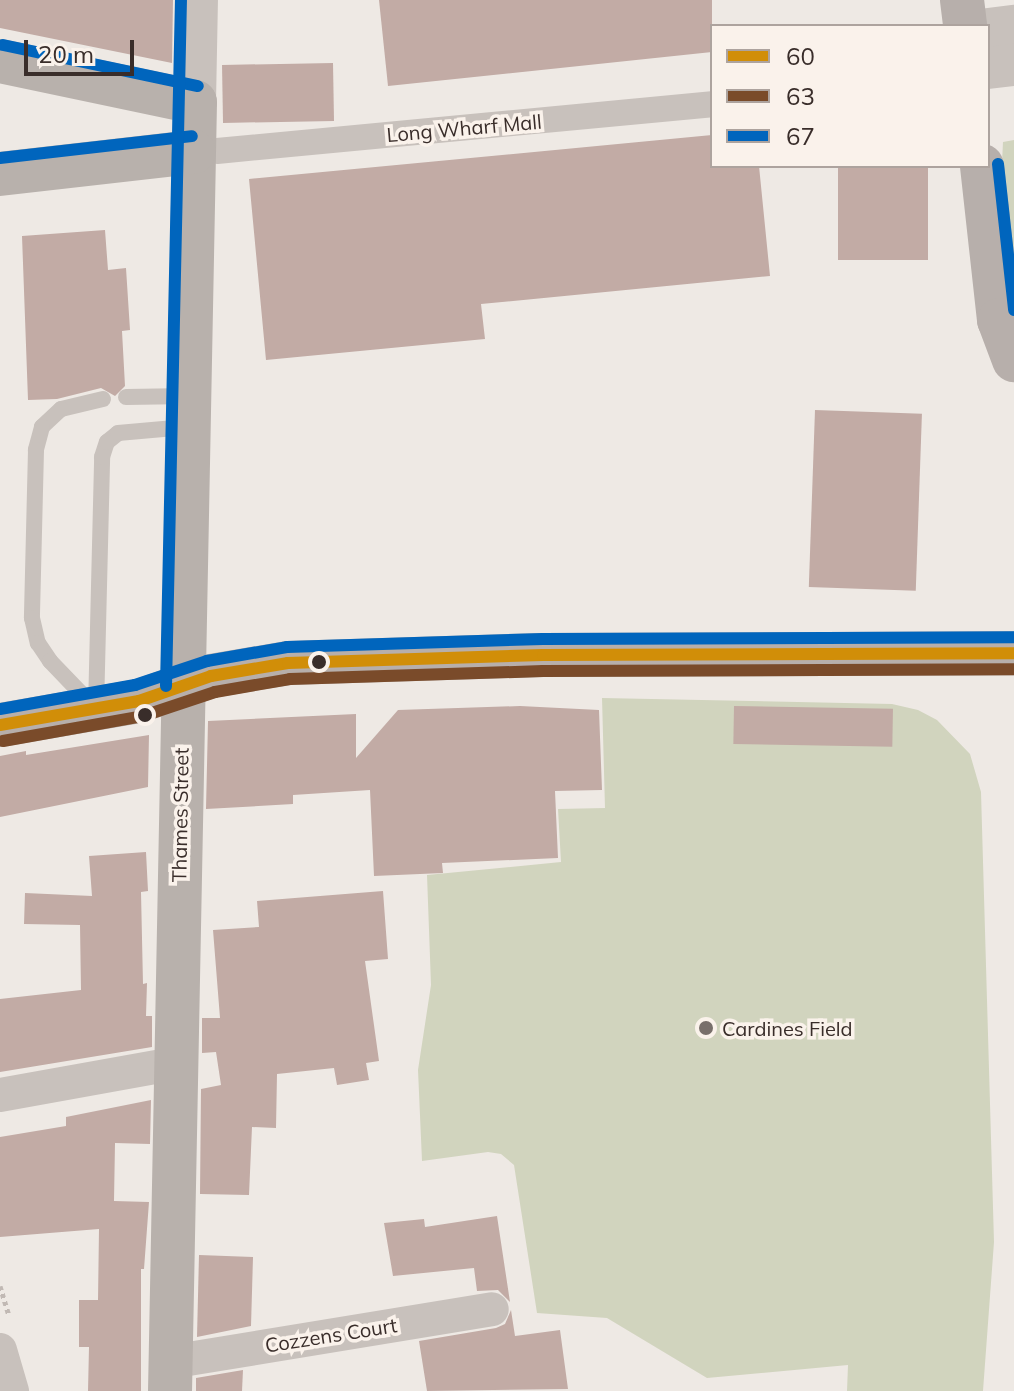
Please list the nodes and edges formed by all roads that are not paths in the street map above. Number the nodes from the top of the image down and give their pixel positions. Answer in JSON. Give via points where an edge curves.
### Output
{"nodes":[{"id":1,"x":197,"y":0,"type":"edge"},
{"id":2,"x":962,"y":0,"type":"edge"},
{"id":3,"x":965,"y":24,"type":"edge"},
{"id":4,"x":1014,"y":26,"type":"edge"},
{"id":5,"x":990,"y":29,"type":"edge"},
{"id":6,"x":0,"y":61,"type":"edge"},
{"id":7,"x":1014,"y":65,"type":"edge"},
{"id":8,"x":990,"y":68,"type":"edge"},
{"id":9,"x":195,"y":102,"type":"junction"},
{"id":10,"x":710,"y":104,"type":"edge"},
{"id":11,"x":206,"y":152,"type":"junction"},
{"id":12,"x":982,"y":168,"type":"edge"},
{"id":13,"x":0,"y":174,"type":"edge"},
{"id":14,"x":1014,"y":360,"type":"edge"},
{"id":15,"x":126,"y":397,"type":"dead end"},
{"id":16,"x":103,"y":399,"type":"dead end"},
{"id":17,"x":188,"y":411,"type":"junction"},
{"id":18,"x":1014,"y":653,"type":"edge"},
{"id":19,"x":182,"y":686,"type":"junction"},
{"id":20,"x":96,"y":709,"type":"junction"},
{"id":21,"x":0,"y":725,"type":"edge"},
{"id":22,"x":177,"y":1063,"type":"junction"},
{"id":23,"x":0,"y":1095,"type":"edge"},
{"id":24,"x":492,"y":1309,"type":"dead end"},
{"id":25,"x":0,"y":1350,"type":"edge"},
{"id":26,"x":170,"y":1376,"type":"edge"},
{"id":27,"x":12,"y":1391,"type":"edge"}],
"edges":[{"from":1,"to":9,"type":"street","name":"Thames Street"},
{"from":2,"to":3,"type":"main road"},
{"from":4,"to":5,"type":"street"},
{"from":6,"to":9,"type":"main road"},
{"from":7,"to":8,"type":"street"},
{"from":9,"to":11,"type":"main road","name":"Thames Street"},
{"from":10,"to":11,"type":"street","name":"Long Wharf Mall"},
{"from":11,"to":13,"type":"main road"},
{"from":11,"to":17,"type":"main road","name":"Thames Street"},
{"from":12,"to":14,"type":"main road","via":[[999,320]]},
{"from":15,"to":17,"type":"lane"},
{"from":16,"to":20,"type":"lane","via":[[61,409],[42,427],[36,450],[32,618],[38,643],[50,661]]},
{"from":17,"to":19,"type":"main road","name":"Thames Street"},
{"from":17,"to":20,"type":"lane","via":[[118,433],[107,442],[102,457]]},
{"from":18,"to":19,"type":"main road","via":[[303,662],[238,669]]},
{"from":19,"to":20,"type":"main road"},
{"from":19,"to":22,"type":"main road","name":"Thames Street"},
{"from":20,"to":21,"type":"main road"},
{"from":22,"to":23,"type":"street"},
{"from":22,"to":26,"type":"main road","name":"Thames Street"},
{"from":24,"to":26,"type":"street","name":"Cozzens Court"},
{"from":25,"to":27,"type":"street"}]}
